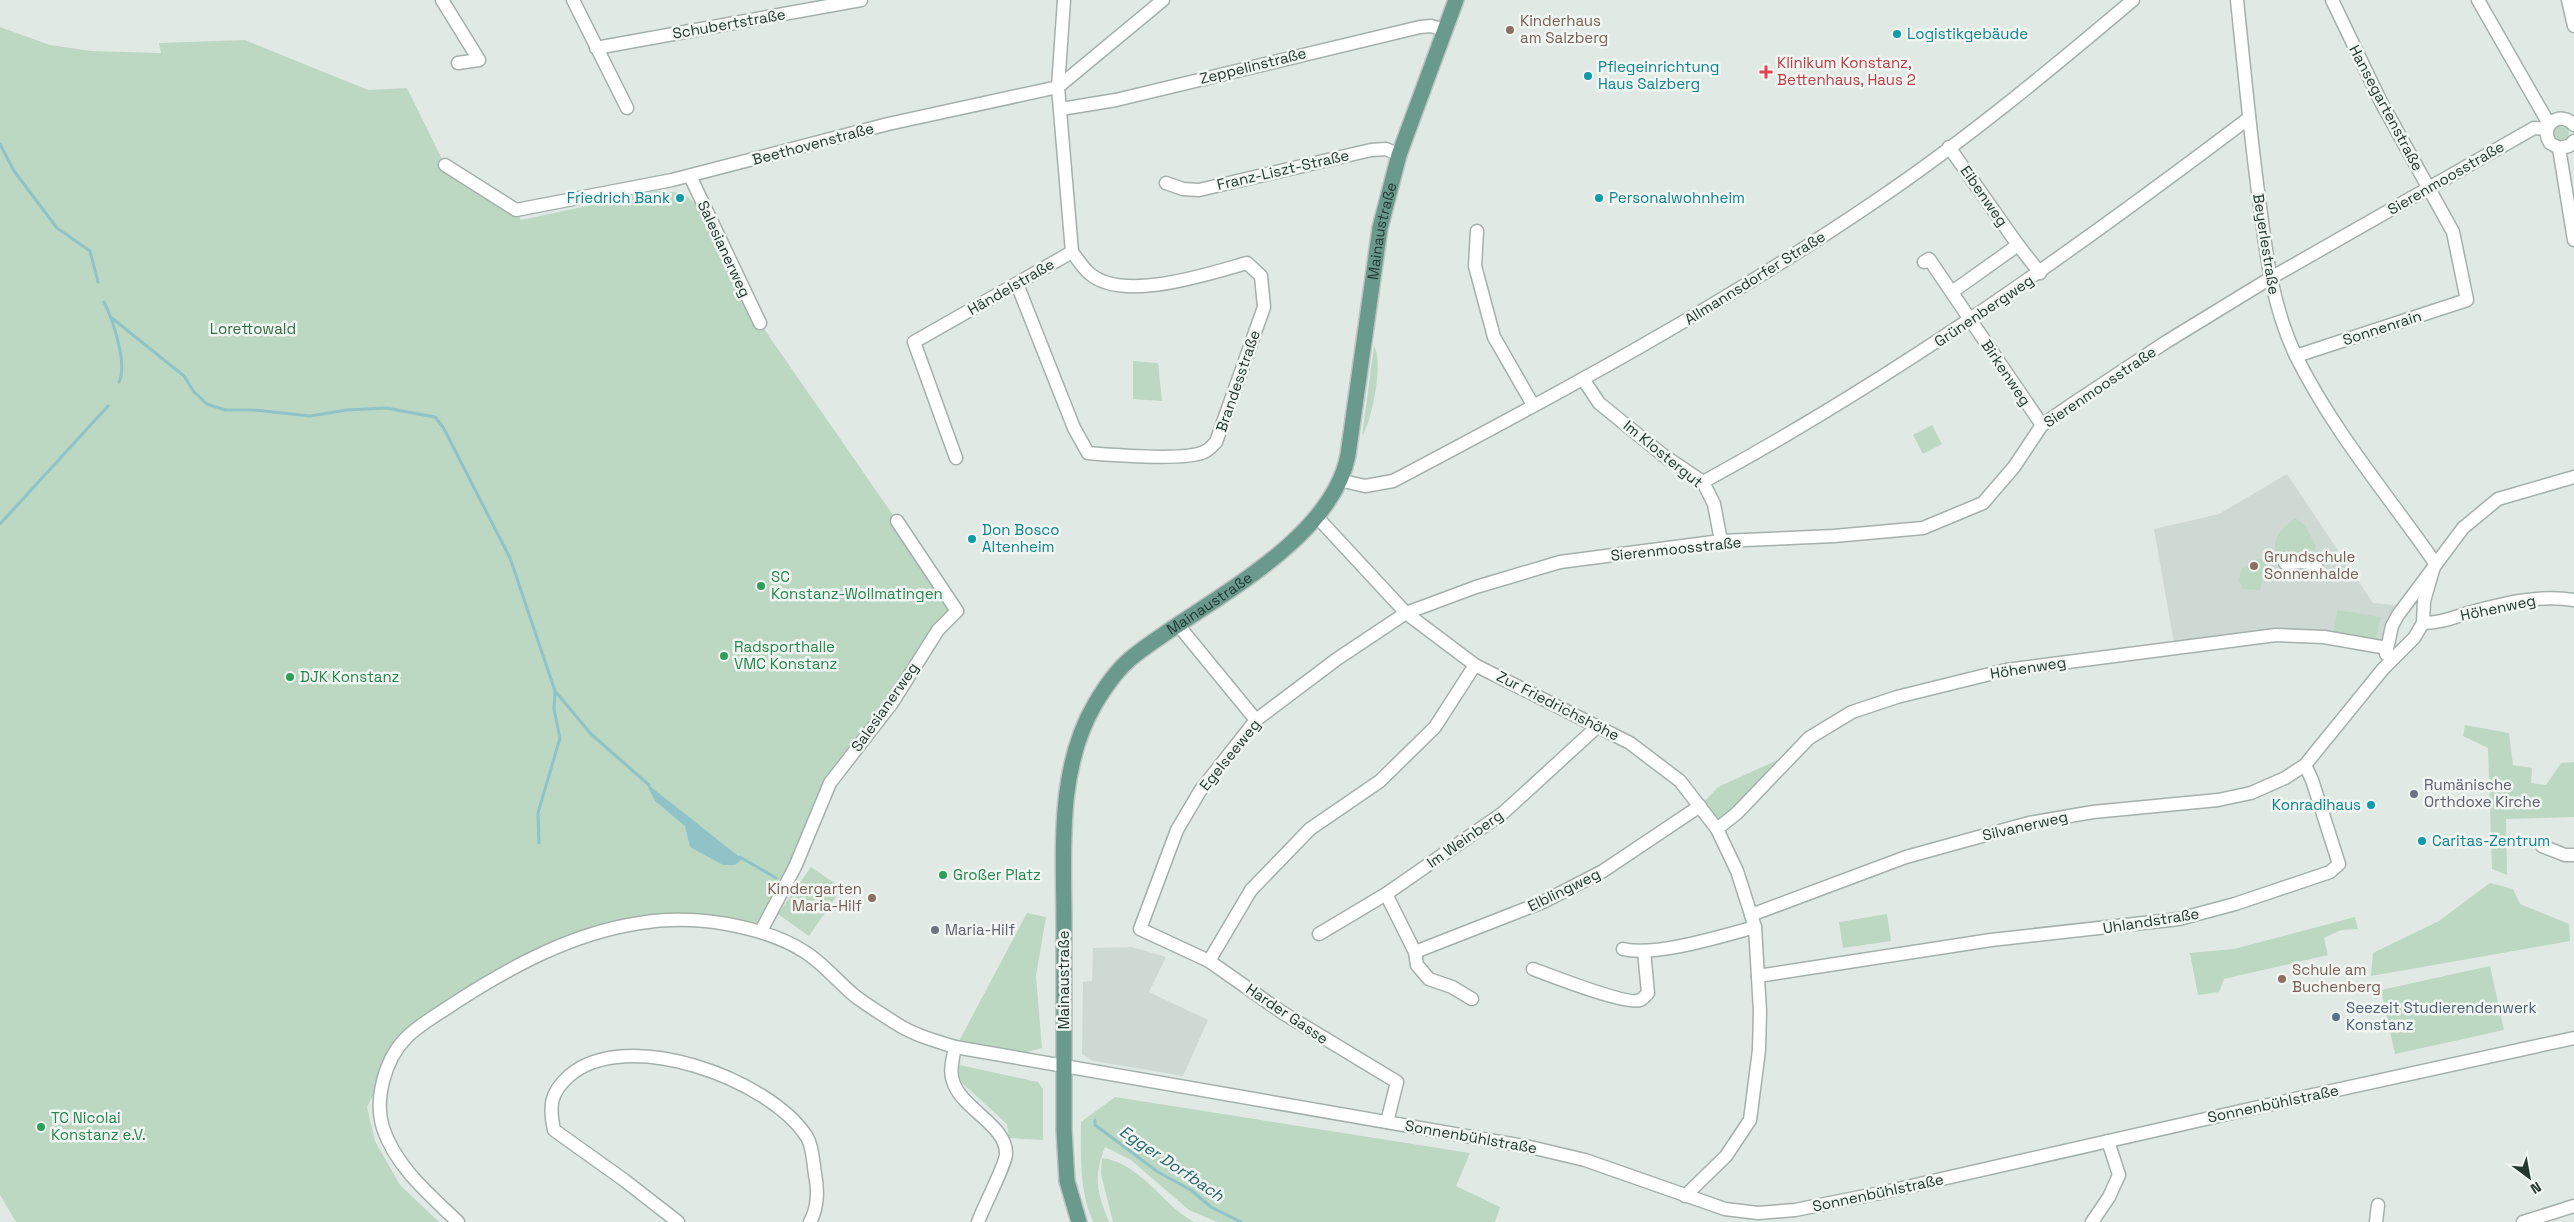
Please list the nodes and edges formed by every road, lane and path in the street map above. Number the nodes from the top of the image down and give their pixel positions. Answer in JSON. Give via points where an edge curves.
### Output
{"nodes":[{"id":1,"x":442,"y":0,"type":"edge"},
{"id":2,"x":573,"y":0,"type":"edge"},
{"id":3,"x":861,"y":0,"type":"edge"},
{"id":4,"x":1064,"y":0,"type":"edge"},
{"id":5,"x":1163,"y":0,"type":"edge"},
{"id":6,"x":1456,"y":0,"type":"edge"},
{"id":7,"x":2133,"y":0,"type":"edge"},
{"id":8,"x":2237,"y":0,"type":"edge"},
{"id":9,"x":2332,"y":0,"type":"edge"},
{"id":10,"x":2478,"y":0,"type":"edge"},
{"id":11,"x":2568,"y":0,"type":"edge"},
{"id":12,"x":2574,"y":26,"type":"edge"},
{"id":13,"x":1445,"y":30,"type":"junction"},
{"id":14,"x":596,"y":48,"type":"junction"},
{"id":15,"x":458,"y":63,"type":"dead end"},
{"id":16,"x":1058,"y":87,"type":"junction"},
{"id":17,"x":627,"y":108,"type":"dead end"},
{"id":18,"x":1061,"y":109,"type":"junction"},
{"id":19,"x":2249,"y":118,"type":"junction"},
{"id":20,"x":2573,"y":122,"type":"edge"},
{"id":21,"x":2548,"y":126,"type":"junction"},
{"id":22,"x":2574,"y":141,"type":"edge"},
{"id":23,"x":1950,"y":147,"type":"junction"},
{"id":24,"x":2559,"y":148,"type":"junction"},
{"id":25,"x":1399,"y":155,"type":"junction"},
{"id":26,"x":445,"y":166,"type":"dead end"},
{"id":27,"x":690,"y":176,"type":"junction"},
{"id":28,"x":1166,"y":183,"type":"dead end"},
{"id":29,"x":2428,"y":188,"type":"junction"},
{"id":30,"x":1477,"y":231,"type":"dead end"},
{"id":31,"x":2574,"y":240,"type":"edge"},
{"id":32,"x":2018,"y":244,"type":"junction"},
{"id":33,"x":1072,"y":252,"type":"junction"},
{"id":34,"x":1924,"y":262,"type":"dead end"},
{"id":35,"x":2040,"y":273,"type":"junction"},
{"id":36,"x":2269,"y":279,"type":"junction"},
{"id":37,"x":1017,"y":284,"type":"junction"},
{"id":38,"x":1952,"y":292,"type":"junction"},
{"id":39,"x":2467,"y":300,"type":"joint"},
{"id":40,"x":1971,"y":320,"type":"junction"},
{"id":41,"x":760,"y":323,"type":"dead end"},
{"id":42,"x":2296,"y":356,"type":"junction"},
{"id":43,"x":1583,"y":379,"type":"junction"},
{"id":44,"x":1533,"y":405,"type":"junction"},
{"id":45,"x":2042,"y":425,"type":"junction"},
{"id":46,"x":956,"y":458,"type":"dead end"},
{"id":47,"x":2574,"y":478,"type":"edge"},
{"id":48,"x":1339,"y":480,"type":"junction"},
{"id":49,"x":1704,"y":482,"type":"junction"},
{"id":50,"x":1317,"y":517,"type":"junction"},
{"id":51,"x":897,"y":521,"type":"dead end"},
{"id":52,"x":1721,"y":541,"type":"junction"},
{"id":53,"x":2285,"y":563,"type":"dead end"},
{"id":54,"x":2435,"y":563,"type":"junction"},
{"id":55,"x":2316,"y":565,"type":"dead end"},
{"id":56,"x":2574,"y":600,"type":"edge"},
{"id":57,"x":1406,"y":613,"type":"junction"},
{"id":58,"x":2423,"y":623,"type":"junction"},
{"id":59,"x":1178,"y":625,"type":"junction"},
{"id":60,"x":2387,"y":648,"type":"junction"},
{"id":61,"x":1475,"y":665,"type":"junction"},
{"id":62,"x":2383,"y":669,"type":"junction"},
{"id":63,"x":1256,"y":720,"type":"junction"},
{"id":64,"x":1598,"y":726,"type":"junction"},
{"id":65,"x":2305,"y":766,"type":"junction"},
{"id":66,"x":1700,"y":806,"type":"junction"},
{"id":67,"x":1717,"y":830,"type":"junction"},
{"id":68,"x":2542,"y":846,"type":"dead end"},
{"id":69,"x":2574,"y":855,"type":"edge"},
{"id":70,"x":1386,"y":894,"type":"junction"},
{"id":71,"x":1753,"y":921,"type":"junction"},
{"id":72,"x":1140,"y":929,"type":"joint"},
{"id":73,"x":761,"y":931,"type":"junction"},
{"id":74,"x":1318,"y":934,"type":"dead end"},
{"id":75,"x":1623,"y":949,"type":"dead end"},
{"id":76,"x":1644,"y":951,"type":"junction"},
{"id":77,"x":1415,"y":952,"type":"junction"},
{"id":78,"x":1209,"y":961,"type":"junction"},
{"id":79,"x":1533,"y":969,"type":"dead end"},
{"id":80,"x":1758,"y":976,"type":"junction"},
{"id":81,"x":1472,"y":999,"type":"dead end"},
{"id":82,"x":2574,"y":1038,"type":"edge"},
{"id":83,"x":955,"y":1047,"type":"junction"},
{"id":84,"x":1064,"y":1067,"type":"junction"},
{"id":85,"x":1387,"y":1122,"type":"junction"},
{"id":86,"x":2108,"y":1141,"type":"junction"},
{"id":87,"x":1685,"y":1196,"type":"junction"},
{"id":88,"x":2378,"y":1205,"type":"dead end"},
{"id":89,"x":2574,"y":1206,"type":"edge"},
{"id":90,"x":458,"y":1222,"type":"edge"},
{"id":91,"x":678,"y":1222,"type":"edge"},
{"id":92,"x":810,"y":1222,"type":"edge"},
{"id":93,"x":978,"y":1222,"type":"edge"},
{"id":94,"x":1079,"y":1222,"type":"edge"},
{"id":95,"x":2092,"y":1222,"type":"edge"},
{"id":96,"x":2376,"y":1222,"type":"edge"},
{"id":97,"x":2523,"y":1222,"type":"edge"}],
"edges":[{"from":1,"to":15,"type":"street","via":[[479,60]]},
{"from":2,"to":14,"type":"street"},
{"from":3,"to":14,"type":"street","name":"Schubertstraße"},
{"from":4,"to":16,"type":"street","name":"Händelstraße"},
{"from":5,"to":16,"type":"street","name":"Beethovenstraße"},
{"from":6,"to":13,"type":"main road","name":"Mainaustraße"},
{"from":7,"to":23,"type":"street","name":"Allmannsdorfer Straße"},
{"from":8,"to":19,"type":"street","name":"Beyerlestraße"},
{"from":9,"to":29,"type":"street","name":"Hansegartenstraße","via":[[2381,102]]},
{"from":10,"to":21,"type":"street"},
{"from":11,"to":12,"type":"street"},
{"from":13,"to":18,"type":"street","name":"Zeppelinstraße","via":[[1420,27],[1116,100]]},
{"from":13,"to":25,"type":"main road","name":"Mainaustraße"},
{"from":14,"to":17,"type":"street"},
{"from":16,"to":18,"type":"street","name":"Händelstraße"},
{"from":16,"to":27,"type":"street","name":"Beethovenstraße","via":[[888,124]]},
{"from":18,"to":33,"type":"street","name":"Händelstraße"},
{"from":19,"to":35,"type":"street","name":"Grünenbergweg"},
{"from":19,"to":36,"type":"street","name":"Beyerlestraße"},
{"from":20,"to":21,"type":"street","name":"Sierenmoosstraße","via":[[2557,118]]},
{"from":21,"to":24,"type":"street","via":[[2546,136]]},
{"from":21,"to":29,"type":"street","name":"Sierenmoosstraße","via":[[2534,128]]},
{"from":22,"to":24,"type":"street"},
{"from":23,"to":32,"type":"street","name":"Eibenweg"},
{"from":23,"to":43,"type":"street","name":"Allmannsdorfer Straße","via":[[1879,199],[1772,269]]},
{"from":24,"to":31,"type":"street"},
{"from":25,"to":28,"type":"street","name":"Franz-Liszt-Straße","via":[[1386,149],[1371,150],[1199,190]]},
{"from":25,"to":48,"type":"main road","name":"Mainaustraße","via":[[1380,228],[1348,455]]},
{"from":26,"to":27,"type":"street","name":"Beethovenstraße","via":[[516,210]]},
{"from":27,"to":41,"type":"street","name":"Salesianerweg"},
{"from":29,"to":36,"type":"street","name":"Sierenmoosstraße"},
{"from":29,"to":39,"type":"street","name":"Hansegartenstraße","via":[[2453,232]]},
{"from":30,"to":44,"type":"street","via":[[1475,266],[1494,337]]},
{"from":32,"to":35,"type":"street","name":"Eibenweg"},
{"from":32,"to":38,"type":"street"},
{"from":33,"to":37,"type":"street","name":"Händelstraße"},
{"from":33,"to":37,"type":"street","name":"Brandesstraße","via":[[1089,274],[1118,287],[1185,282],[1246,263],[1261,276],[1264,307],[1216,442],[1205,452],[1158,456],[1088,453],[1074,428]]},
{"from":34,"to":38,"type":"street","name":"Birkenweg","via":[[1929,259]]},
{"from":35,"to":40,"type":"street","name":"Grünenbergweg"},
{"from":36,"to":42,"type":"street","name":"Beyerlestraße"},
{"from":36,"to":45,"type":"street","name":"Sierenmoosstraße","via":[[2166,342]]},
{"from":37,"to":46,"type":"street","name":"Händelstraße","via":[[914,342]]},
{"from":38,"to":40,"type":"street","name":"Birkenweg"},
{"from":39,"to":42,"type":"street","name":"Sonnenrain"},
{"from":40,"to":45,"type":"street","name":"Birkenweg"},
{"from":40,"to":49,"type":"street","name":"Grünenbergweg","via":[[1870,386]]},
{"from":42,"to":54,"type":"street","name":"Beyerlestraße","via":[[2342,435]]},
{"from":43,"to":44,"type":"street","name":"Allmannsdorfer Straße"},
{"from":43,"to":49,"type":"street","name":"Im Klostergut","via":[[1599,403],[1663,455]]},
{"from":44,"to":48,"type":"street","name":"Allmannsdorfer Straße","via":[[1393,481],[1365,486]]},
{"from":45,"to":52,"type":"street","name":"Sierenmoosstraße","via":[[2014,467],[1983,503],[1923,528]]},
{"from":47,"to":54,"type":"street","via":[[2498,499],[2463,528]]},
{"from":48,"to":50,"type":"main road","name":"Mainaustraße"},
{"from":49,"to":52,"type":"street","name":"Im Klostergut","via":[[1714,504]]},
{"from":50,"to":57,"type":"street","name":"Zur Friedrichshöhe"},
{"from":50,"to":59,"type":"main road","name":"Mainaustraße","via":[[1290,544],[1242,582]]},
{"from":51,"to":73,"type":"street","name":"Salesianerweg","via":[[957,612],[938,630],[892,703],[830,783],[795,867]]},
{"from":52,"to":57,"type":"street","name":"Sierenmoosstraße","via":[[1560,562],[1476,587]]},
{"from":53,"to":55,"type":"street"},
{"from":54,"to":58,"type":"street","via":[[2424,601]]},
{"from":54,"to":60,"type":"street","via":[[2398,615]]},
{"from":56,"to":58,"type":"street","name":"Höhenweg","via":[[2558,597],[2517,602],[2439,623]]},
{"from":57,"to":61,"type":"street","name":"Zur Friedrichshöhe"},
{"from":57,"to":63,"type":"street","name":"Egelseeweg","via":[[1337,659]]},
{"from":58,"to":62,"type":"street","via":[[2414,638]]},
{"from":59,"to":63,"type":"street"},
{"from":59,"to":84,"type":"main road","name":"Mainaustraße","via":[[1133,656],[1111,681],[1094,705],[1073,757],[1065,820]]},
{"from":60,"to":62,"type":"street"},
{"from":60,"to":67,"type":"street","name":"Höhenweg","via":[[2324,637],[2276,635],[2006,670],[1897,697],[1852,712],[1809,738]]},
{"from":61,"to":64,"type":"street","name":"Zur Friedrichshöhe"},
{"from":61,"to":78,"type":"street","via":[[1421,741],[1380,782],[1310,829],[1251,890]]},
{"from":62,"to":65,"type":"street"},
{"from":63,"to":72,"type":"street","name":"Egelseeweg","via":[[1200,791],[1177,830]]},
{"from":64,"to":66,"type":"street","name":"Zur Friedrichshöhe","via":[[1630,743],[1662,766],[1680,781]]},
{"from":64,"to":70,"type":"street","name":"Im Weinberg","via":[[1503,813]]},
{"from":65,"to":71,"type":"street","name":"Silvanerweg","via":[[2251,793],[2218,800],[2093,812],[2029,823],[1906,858]]},
{"from":65,"to":80,"type":"street","name":"Uhlandstraße","via":[[2339,864],[2330,872],[2179,919],[1991,940]]},
{"from":66,"to":67,"type":"street","name":"Zur Friedrichshöhe"},
{"from":66,"to":77,"type":"street","name":"Elblingweg","via":[[1603,871],[1543,902]]},
{"from":67,"to":71,"type":"street","name":"Zur Friedrichshöhe","via":[[1737,872]]},
{"from":68,"to":69,"type":"street"},
{"from":70,"to":74,"type":"street","name":"Im Weinberg"},
{"from":70,"to":77,"type":"street"},
{"from":71,"to":76,"type":"street","via":[[1716,938]]},
{"from":71,"to":80,"type":"street","name":"Zur Friedrichshöhe"},
{"from":72,"to":78,"type":"street","name":"Harder Gasse"},
{"from":73,"to":83,"type":"street","name":"Sonnenbühlstraße","via":[[804,951],[855,996],[899,1026]]},
{"from":73,"to":90,"type":"street","name":"Sonnenbühlstraße","via":[[679,918],[595,933],[515,966],[426,1021],[404,1039],[384,1079],[380,1101],[383,1126],[394,1154],[410,1175]]},
{"from":75,"to":76,"type":"street"},
{"from":76,"to":79,"type":"street","via":[[1648,992],[1639,1001],[1629,1002]]},
{"from":77,"to":81,"type":"street","via":[[1417,965],[1429,979]]},
{"from":78,"to":85,"type":"street","name":"Harder Gasse","via":[[1283,1013],[1396,1082]]},
{"from":80,"to":87,"type":"street","name":"Zur Friedrichshöhe","via":[[1759,1050],[1750,1120],[1726,1156]]},
{"from":82,"to":86,"type":"street","name":"Sonnenbühlstraße"},
{"from":83,"to":84,"type":"street","name":"Sonnenbühlstraße"},
{"from":83,"to":93,"type":"street","via":[[952,1081],[960,1095],[1004,1141],[1006,1156]]},
{"from":84,"to":85,"type":"street","name":"Sonnenbühlstraße"},
{"from":84,"to":94,"type":"main road","name":"Mainaustraße","via":[[1067,1181]]},
{"from":85,"to":87,"type":"street","name":"Sonnenbühlstraße","via":[[1585,1160]]},
{"from":86,"to":87,"type":"street","name":"Sonnenbühlstraße","via":[[1795,1210],[1758,1212],[1725,1209]]},
{"from":86,"to":95,"type":"street","via":[[2119,1175],[2109,1198]]},
{"from":88,"to":96,"type":"street"},
{"from":89,"to":97,"type":"street"},
{"from":91,"to":92,"type":"street","via":[[554,1130],[550,1109],[557,1087],[578,1068],[605,1058],[644,1056],[706,1071],[758,1094],[792,1118],[808,1139],[818,1191]]}]}
